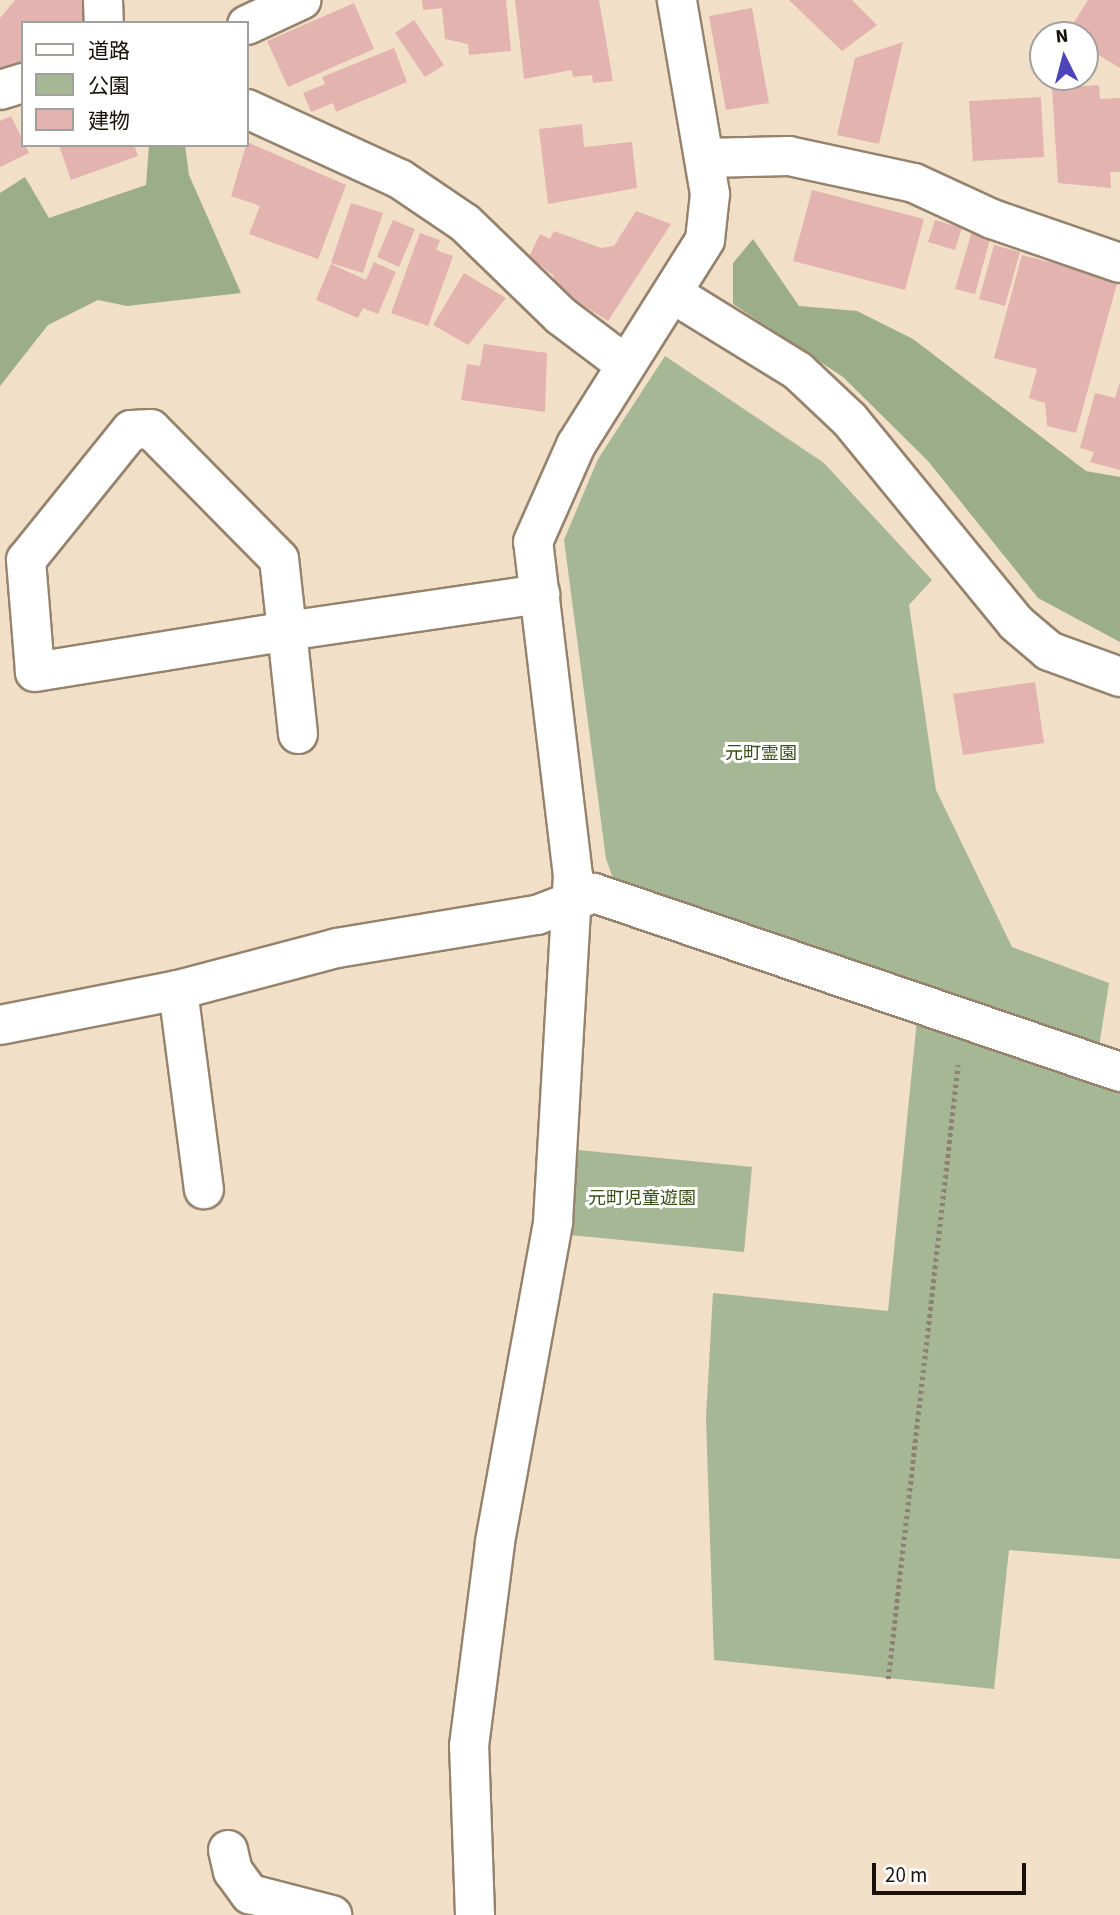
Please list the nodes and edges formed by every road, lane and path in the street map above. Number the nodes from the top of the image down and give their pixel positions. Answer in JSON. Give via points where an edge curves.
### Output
{"nodes":[{"id":1,"x":103,"y":0,"type":"edge"},
{"id":2,"x":301,"y":0,"type":"edge"},
{"id":3,"x":677,"y":0,"type":"edge"},
{"id":4,"x":104,"y":21,"type":"edge"},
{"id":5,"x":248,"y":25,"type":"edge"},
{"id":6,"x":21,"y":84,"type":"edge"},
{"id":7,"x":0,"y":90,"type":"edge"},
{"id":8,"x":248,"y":109,"type":"edge"},
{"id":9,"x":705,"y":158,"type":"junction"},
{"id":10,"x":1120,"y":263,"type":"edge"},
{"id":11,"x":675,"y":295,"type":"junction"},
{"id":12,"x":626,"y":365,"type":"junction"},
{"id":13,"x":540,"y":594,"type":"junction"},
{"id":14,"x":287,"y":631,"type":"junction"},
{"id":15,"x":1120,"y":677,"type":"edge"},
{"id":16,"x":298,"y":734,"type":"dead end"},
{"id":17,"x":570,"y":901,"type":"junction"},
{"id":18,"x":178,"y":990,"type":"junction"},
{"id":19,"x":964,"y":1016,"type":"junction"},
{"id":20,"x":0,"y":1025,"type":"edge"},
{"id":21,"x":1120,"y":1072,"type":"edge"},
{"id":22,"x":204,"y":1189,"type":"dead end"},
{"id":23,"x":888,"y":1679,"type":"dead end"},
{"id":24,"x":228,"y":1850,"type":"dead end"},
{"id":25,"x":332,"y":1915,"type":"edge"},
{"id":26,"x":475,"y":1915,"type":"edge"}],
"edges":[{"from":1,"to":4,"type":"street"},
{"from":2,"to":5,"type":"street"},
{"from":3,"to":9,"type":"street"},
{"from":6,"to":7,"type":"street"},
{"from":8,"to":12,"type":"street","via":[[422,193],[465,223],[561,316]]},
{"from":9,"to":10,"type":"street","via":[[789,156],[914,183],[992,219]]},
{"from":9,"to":11,"type":"street","via":[[705,240]]},
{"from":11,"to":12,"type":"street"},
{"from":11,"to":15,"type":"street","via":[[798,371],[850,420],[1024,630],[1049,651]]},
{"from":12,"to":13,"type":"street","via":[[550,494],[533,542]]},
{"from":13,"to":14,"type":"street"},
{"from":13,"to":17,"type":"street","via":[[573,876]]},
{"from":14,"to":14,"type":"street","via":[[35,672],[26,560],[131,430],[151,429],[279,559]]},
{"from":14,"to":16,"type":"street"},
{"from":17,"to":18,"type":"street","via":[[537,915],[337,948]]},
{"from":17,"to":19,"type":"street","via":[[594,893]]},
{"from":17,"to":26,"type":"street","via":[[553,1222],[495,1542],[469,1746]]},
{"from":18,"to":20,"type":"street"},
{"from":18,"to":22,"type":"street"},
{"from":19,"to":21,"type":"street"},
{"from":19,"to":23,"type":"path"},
{"from":24,"to":25,"type":"street","via":[[233,1871],[250,1894]]}]}
